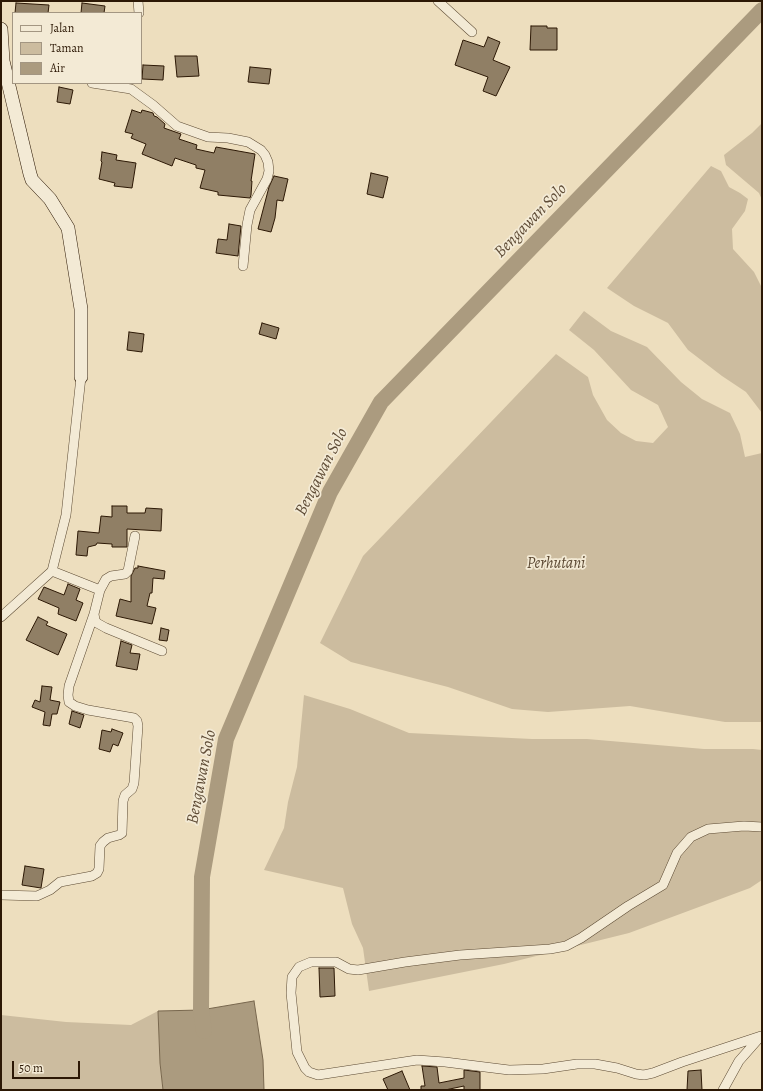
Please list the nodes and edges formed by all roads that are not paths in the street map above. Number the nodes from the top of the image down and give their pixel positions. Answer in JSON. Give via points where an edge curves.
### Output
{"nodes":[{"id":1,"x":138,"y":1,"type":"edge"},
{"id":2,"x":438,"y":1,"type":"edge"},
{"id":3,"x":139,"y":12,"type":"edge"},
{"id":4,"x":1,"y":29,"type":"edge"},
{"id":5,"x":472,"y":32,"type":"dead end"},
{"id":6,"x":8,"y":63,"type":"edge"},
{"id":7,"x":12,"y":83,"type":"edge"},
{"id":8,"x":12,"y":84,"type":"edge"},
{"id":9,"x":105,"y":84,"type":"edge"},
{"id":10,"x":132,"y":86,"type":"edge"},
{"id":11,"x":243,"y":266,"type":"dead end"},
{"id":12,"x":81,"y":377,"type":"joint"},
{"id":13,"x":135,"y":536,"type":"dead end"},
{"id":14,"x":52,"y":570,"type":"junction"},
{"id":15,"x":100,"y":590,"type":"junction"},
{"id":16,"x":94,"y":614,"type":"junction"},
{"id":17,"x":1,"y":617,"type":"edge"},
{"id":18,"x":162,"y":651,"type":"dead end"},
{"id":19,"x":762,"y":827,"type":"edge"},
{"id":20,"x":1,"y":895,"type":"edge"},
{"id":21,"x":762,"y":1036,"type":"edge"},
{"id":22,"x":723,"y":1090,"type":"edge"}],
"edges":[{"from":1,"to":3,"type":"street"},
{"from":2,"to":5,"type":"street"},
{"from":4,"to":6,"type":"main road"},
{"from":6,"to":7,"type":"main road"},
{"from":8,"to":12,"type":"main road","via":[[32,180],[50,199],[68,228],[81,309]]},
{"from":9,"to":10,"type":"street"},
{"from":10,"to":11,"type":"street","via":[[177,126],[208,137],[248,142],[265,155],[269,171],[250,210]]},
{"from":12,"to":14,"type":"street","via":[[66,515]]},
{"from":13,"to":15,"type":"street","via":[[128,571],[125,574],[111,576]]},
{"from":14,"to":15,"type":"street"},
{"from":14,"to":17,"type":"street"},
{"from":15,"to":16,"type":"street"},
{"from":16,"to":18,"type":"street","via":[[97,623]]},
{"from":16,"to":20,"type":"street","via":[[68,695],[70,702],[75,706],[134,718],[137,721],[134,783],[123,801],[122,833],[108,838],[100,846],[99,869],[92,876],[60,882],[37,896]]},
{"from":19,"to":21,"type":"street","via":[[708,829],[691,837],[676,853],[663,886],[566,946],[460,955],[358,970],[349,969],[336,962],[311,962],[299,968],[292,977],[291,993],[297,1052],[305,1068],[318,1076],[417,1060],[509,1070],[595,1064],[644,1074]]},
{"from":21,"to":22,"type":"street","via":[[739,1061]]}]}
